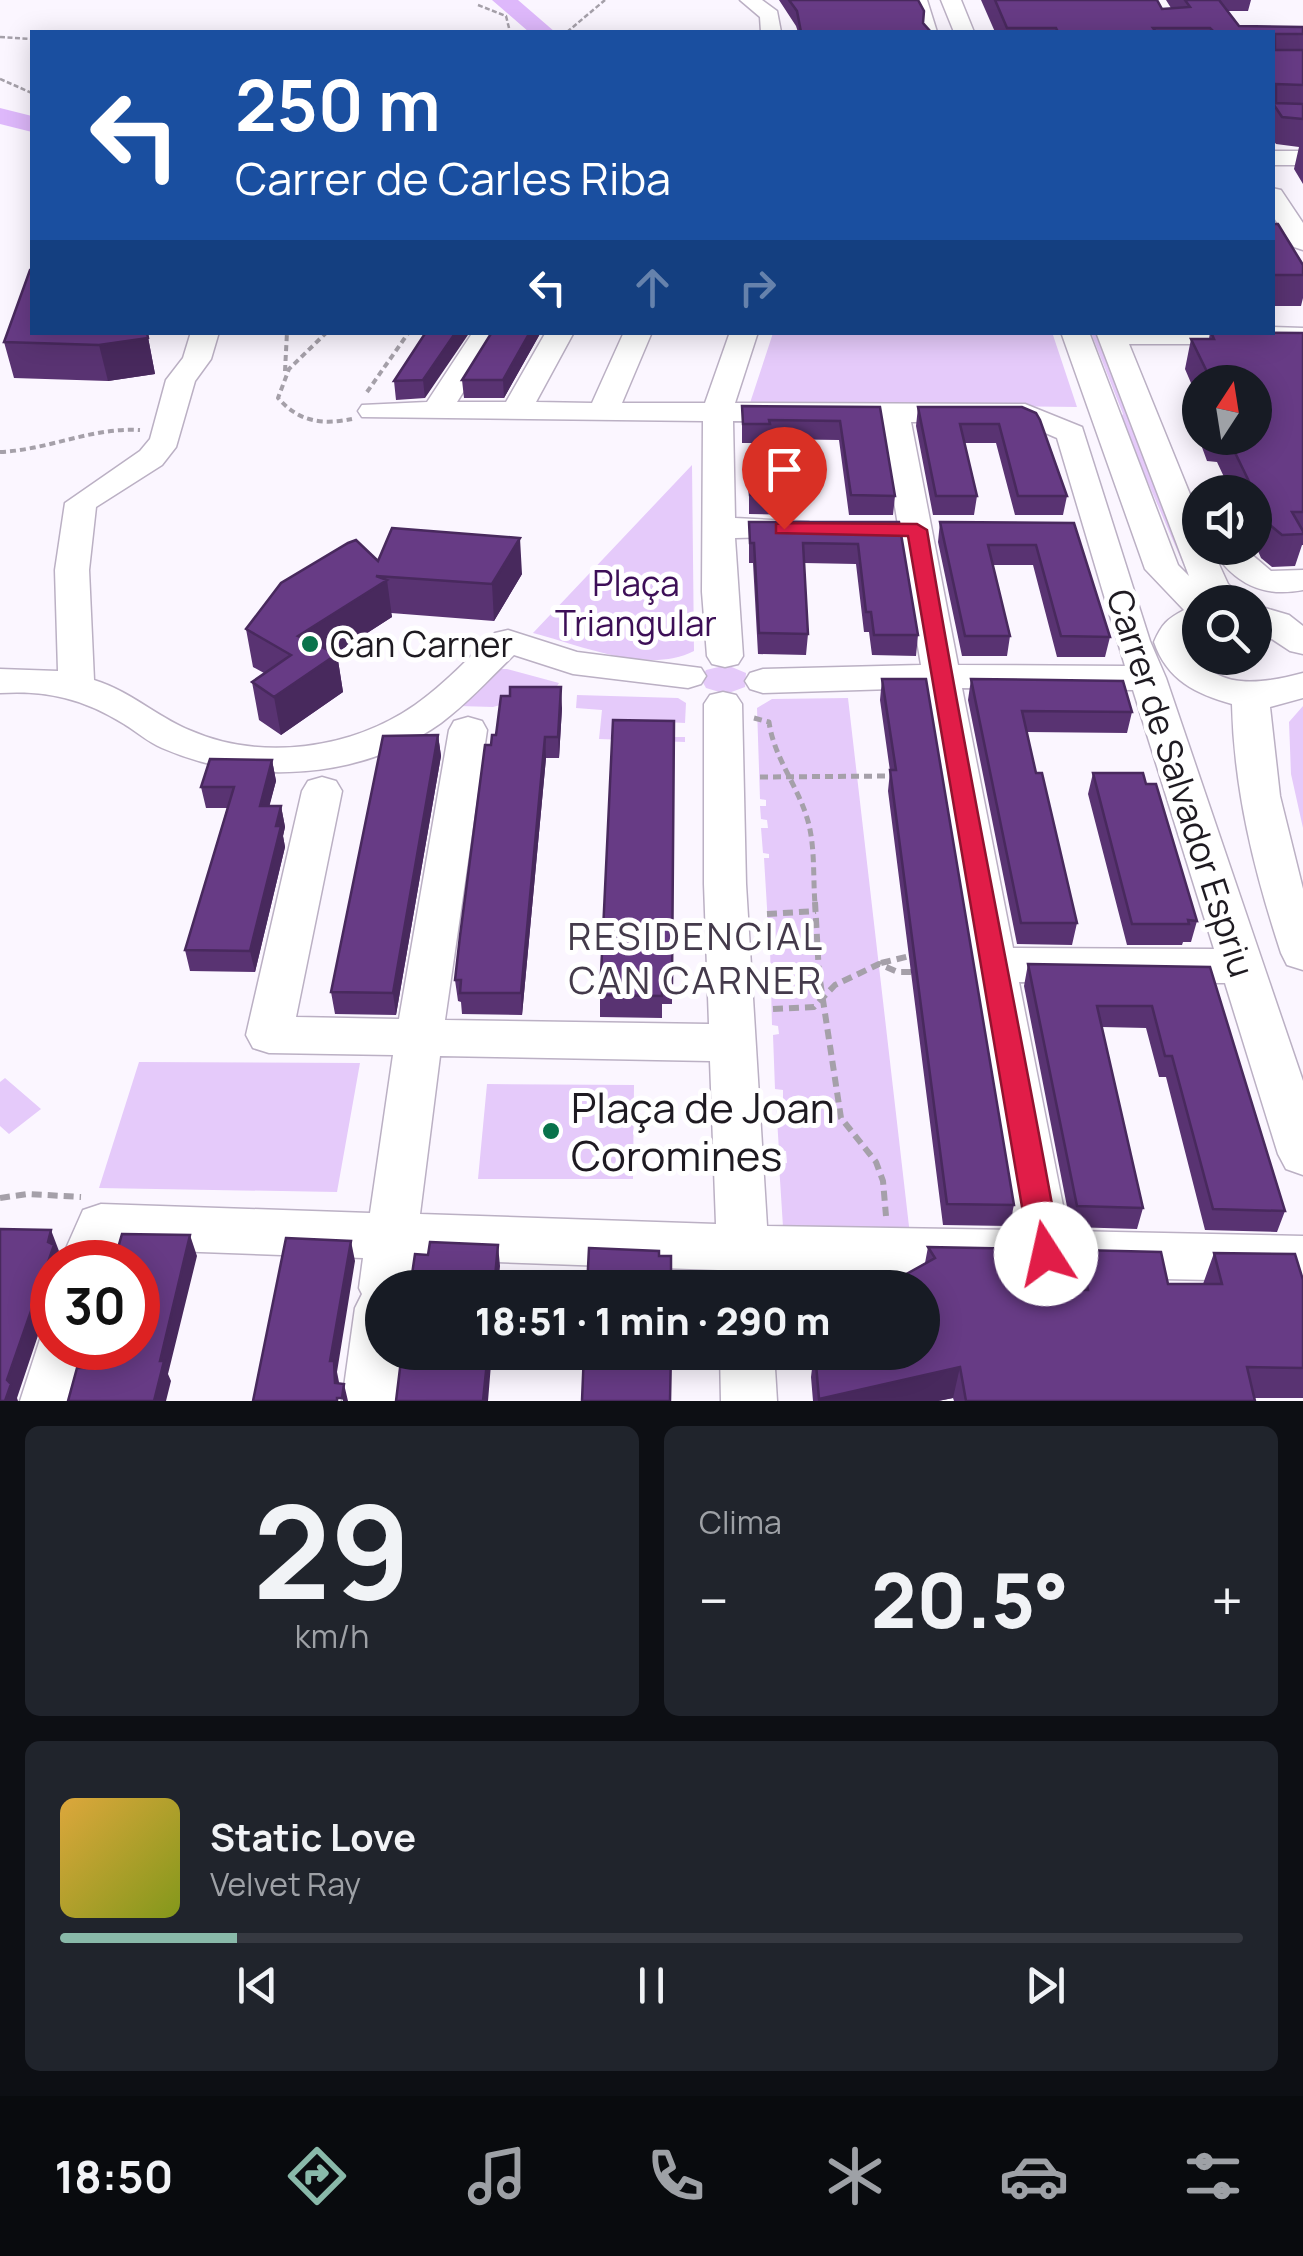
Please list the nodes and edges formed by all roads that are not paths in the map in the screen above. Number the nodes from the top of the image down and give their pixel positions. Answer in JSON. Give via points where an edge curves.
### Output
{"nodes":[{"id":1,"x":750,"y":0,"type":"edge"},
{"id":2,"x":898,"y":0,"type":"edge"},
{"id":3,"x":917,"y":0,"type":"edge"},
{"id":4,"x":951,"y":0,"type":"edge"},
{"id":5,"x":771,"y":30,"type":"edge"},
{"id":6,"x":927,"y":30,"type":"edge"},
{"id":7,"x":963,"y":30,"type":"edge"},
{"id":8,"x":1275,"y":158,"type":"edge"},
{"id":9,"x":1303,"y":158,"type":"edge"},
{"id":10,"x":1275,"y":195,"type":"edge"},
{"id":11,"x":1303,"y":195,"type":"edge"},
{"id":12,"x":1275,"y":200,"type":"edge"},
{"id":13,"x":1303,"y":242,"type":"edge"},
{"id":14,"x":204,"y":335,"type":"edge"},
{"id":15,"x":485,"y":335,"type":"edge"},
{"id":16,"x":558,"y":335,"type":"edge"},
{"id":17,"x":637,"y":335,"type":"edge"},
{"id":18,"x":743,"y":335,"type":"edge"},
{"id":19,"x":1076,"y":335,"type":"edge"},
{"id":20,"x":1111,"y":335,"type":"edge"},
{"id":21,"x":1207,"y":335,"type":"edge"},
{"id":22,"x":1303,"y":336,"type":"edge"},
{"id":23,"x":363,"y":408,"type":"road end"},
{"id":24,"x":438,"y":410,"type":"junction"},
{"id":25,"x":518,"y":410,"type":"junction"},
{"id":26,"x":604,"y":410,"type":"junction"},
{"id":27,"x":718,"y":410,"type":"junction"},
{"id":28,"x":894,"y":412,"type":"junction"},
{"id":29,"x":1182,"y":509,"type":"edge"},
{"id":30,"x":720,"y":528,"type":"junction"},
{"id":31,"x":822,"y":529,"type":"edge"},
{"id":32,"x":880,"y":530,"type":"edge"},
{"id":33,"x":917,"y":530,"type":"junction"},
{"id":34,"x":954,"y":530,"type":"edge"},
{"id":35,"x":1238,"y":565,"type":"edge"},
{"id":36,"x":1303,"y":580,"type":"edge"},
{"id":37,"x":1182,"y":588,"type":"edge"},
{"id":38,"x":1303,"y":611,"type":"edge"},
{"id":39,"x":1272,"y":612,"type":"edge"},
{"id":40,"x":1272,"y":623,"type":"edge"},
{"id":41,"x":1182,"y":625,"type":"edge"},
{"id":42,"x":1303,"y":643,"type":"edge"},
{"id":43,"x":725,"y":656,"type":"junction"},
{"id":44,"x":1182,"y":667,"type":"edge"},
{"id":45,"x":1195,"y":675,"type":"edge"},
{"id":46,"x":688,"y":676,"type":"junction"},
{"id":47,"x":940,"y":676,"type":"junction"},
{"id":48,"x":1148,"y":678,"type":"junction"},
{"id":49,"x":0,"y":681,"type":"edge"},
{"id":50,"x":76,"y":685,"type":"junction"},
{"id":51,"x":1303,"y":685,"type":"edge"},
{"id":52,"x":1251,"y":697,"type":"junction"},
{"id":53,"x":746,"y":698,"type":"junction"},
{"id":54,"x":468,"y":730,"type":"dead end"},
{"id":55,"x":322,"y":791,"type":"dead end"},
{"id":56,"x":1303,"y":952,"type":"edge"},
{"id":57,"x":996,"y":965,"type":"junction"},
{"id":58,"x":1240,"y":966,"type":"junction"},
{"id":59,"x":420,"y":1038,"type":"junction"},
{"id":60,"x":733,"y":1043,"type":"junction"},
{"id":61,"x":1303,"y":1154,"type":"edge"},
{"id":62,"x":392,"y":1235,"type":"junction"},
{"id":63,"x":95,"y":1240,"type":"edge"},
{"id":64,"x":1046,"y":1254,"type":"junction"},
{"id":65,"x":1303,"y":1258,"type":"edge"},
{"id":66,"x":745,"y":1268,"type":"edge"},
{"id":67,"x":387,"y":1270,"type":"edge"},
{"id":68,"x":56,"y":1370,"type":"edge"},
{"id":69,"x":374,"y":1370,"type":"edge"},
{"id":70,"x":748,"y":1370,"type":"edge"},
{"id":71,"x":48,"y":1401,"type":"edge"},
{"id":72,"x":370,"y":1401,"type":"edge"},
{"id":73,"x":749,"y":1401,"type":"edge"}],
"edges":[{"from":1,"to":5,"type":"street","via":[[770,15]]},
{"from":2,"to":3,"type":"street"},
{"from":3,"to":6,"type":"street"},
{"from":4,"to":7,"type":"street"},
{"from":8,"to":9,"type":"street"},
{"from":10,"to":11,"type":"street"},
{"from":12,"to":13,"type":"street"},
{"from":14,"to":50,"type":"street","via":[[197,359],[180,380],[167,436],[151,458],[81,503],[73,582]]},
{"from":15,"to":24,"type":"street"},
{"from":16,"to":25,"type":"street"},
{"from":17,"to":26,"type":"street"},
{"from":18,"to":27,"type":"street"},
{"from":19,"to":37,"type":"street","via":[[1162,569]]},
{"from":20,"to":29,"type":"street"},
{"from":21,"to":22,"type":"street"},
{"from":23,"to":24,"type":"street"},
{"from":24,"to":25,"type":"street"},
{"from":25,"to":26,"type":"street"},
{"from":26,"to":27,"type":"street"},
{"from":27,"to":28,"type":"street"},
{"from":27,"to":30,"type":"street"},
{"from":28,"to":33,"type":"street"},
{"from":28,"to":48,"type":"street","name":"Carrer de Salvador Espriu","via":[[1025,413],[1071,432],[1083,530]]},
{"from":30,"to":31,"type":"street"},
{"from":30,"to":43,"type":"street"},
{"from":32,"to":33,"type":"street"},
{"from":33,"to":34,"type":"street"},
{"from":33,"to":47,"type":"street"},
{"from":35,"to":36,"type":"street","via":[[1254,578]]},
{"from":38,"to":39,"type":"street"},
{"from":40,"to":42,"type":"street"},
{"from":41,"to":44,"type":"street","via":[[1172,639]]},
{"from":43,"to":46,"type":"street","via":[[705,660]]},
{"from":43,"to":53,"type":"street","via":[[756,666]]},
{"from":45,"to":52,"type":"street","via":[[1217,689]]},
{"from":46,"to":50,"type":"street","via":[[573,663],[508,640],[453,693],[396,734],[339,753],[286,759],[202,749]]},
{"from":46,"to":53,"type":"street","via":[[692,691]]},
{"from":47,"to":48,"type":"street"},
{"from":47,"to":53,"type":"street"},
{"from":47,"to":57,"type":"street"},
{"from":48,"to":58,"type":"street","name":"Carrer de Salvador Espriu"},
{"from":49,"to":50,"type":"street"},
{"from":51,"to":52,"type":"street"},
{"from":52,"to":56,"type":"street","via":[[1262,821]]},
{"from":53,"to":60,"type":"street","via":[[725,884]]},
{"from":54,"to":59,"type":"street"},
{"from":55,"to":59,"type":"street","via":[[269,1035]]},
{"from":57,"to":58,"type":"street"},
{"from":57,"to":64,"type":"street"},
{"from":58,"to":61,"type":"street","name":"Carrer de Salvador Espriu"},
{"from":59,"to":60,"type":"street"},
{"from":59,"to":62,"type":"street"},
{"from":60,"to":66,"type":"street"},
{"from":62,"to":63,"type":"street","via":[[101,1226]]},
{"from":62,"to":66,"type":"street"},
{"from":62,"to":67,"type":"street"},
{"from":64,"to":65,"type":"street"},
{"from":64,"to":66,"type":"street"},
{"from":68,"to":71,"type":"street"},
{"from":69,"to":72,"type":"street"},
{"from":70,"to":73,"type":"street"}]}
